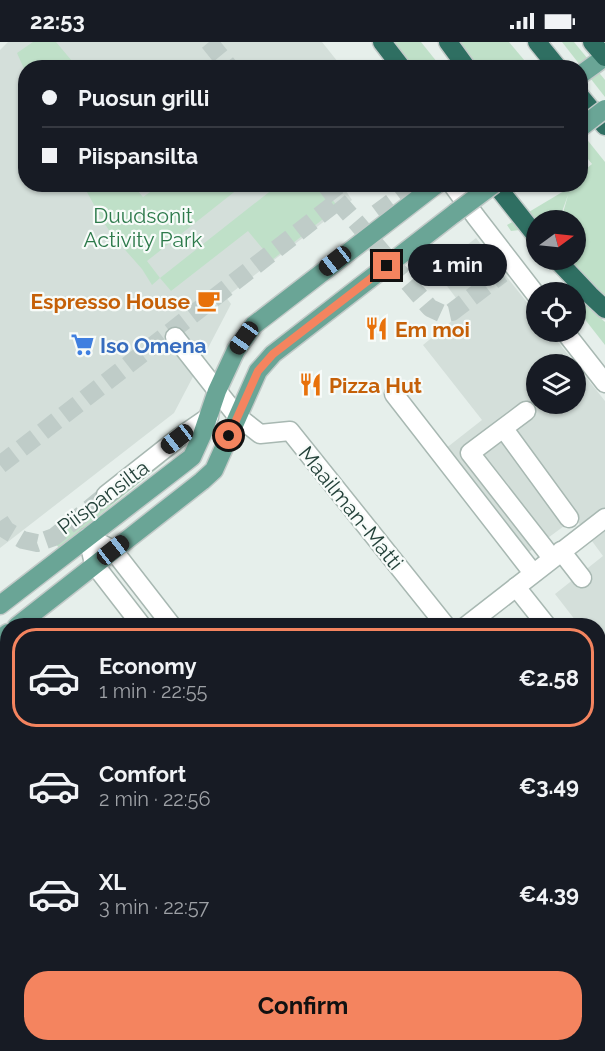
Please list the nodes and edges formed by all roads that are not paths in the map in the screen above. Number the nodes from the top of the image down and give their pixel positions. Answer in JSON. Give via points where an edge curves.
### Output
{"nodes":[{"id":1,"x":382,"y":42,"type":"edge"},
{"id":2,"x":448,"y":42,"type":"edge"},
{"id":3,"x":537,"y":42,"type":"edge"},
{"id":4,"x":592,"y":42,"type":"edge"},
{"id":5,"x":605,"y":57,"type":"edge"},
{"id":6,"x":396,"y":60,"type":"edge"},
{"id":7,"x":461,"y":60,"type":"edge"},
{"id":8,"x":552,"y":60,"type":"edge"},
{"id":9,"x":588,"y":69,"type":"edge"},
{"id":10,"x":588,"y":106,"type":"edge"},
{"id":11,"x":605,"y":109,"type":"edge"},
{"id":12,"x":588,"y":122,"type":"edge"},
{"id":13,"x":605,"y":126,"type":"edge"},
{"id":14,"x":432,"y":192,"type":"edge"},
{"id":15,"x":449,"y":192,"type":"edge"},
{"id":16,"x":484,"y":192,"type":"edge"},
{"id":17,"x":501,"y":192,"type":"edge"},
{"id":18,"x":526,"y":223,"type":"edge"},
{"id":19,"x":566,"y":270,"type":"edge"},
{"id":20,"x":526,"y":286,"type":"edge"},
{"id":21,"x":605,"y":309,"type":"edge"},
{"id":22,"x":174,"y":337,"type":"dead end"},
{"id":23,"x":573,"y":342,"type":"edge"},
{"id":24,"x":605,"y":383,"type":"edge"},
{"id":25,"x":217,"y":391,"type":"junction"},
{"id":26,"x":394,"y":394,"type":"dead end"},
{"id":27,"x":526,"y":411,"type":"dead end"},
{"id":28,"x":237,"y":416,"type":"junction"},
{"id":29,"x":208,"y":417,"type":"junction"},
{"id":30,"x":504,"y":429,"type":"junction"},
{"id":31,"x":106,"y":495,"type":"tunnel mouth"},
{"id":32,"x":569,"y":518,"type":"dead end"},
{"id":33,"x":605,"y":518,"type":"edge"},
{"id":34,"x":88,"y":537,"type":"junction"},
{"id":35,"x":113,"y":550,"type":"junction"},
{"id":36,"x":556,"y":555,"type":"junction"},
{"id":37,"x":94,"y":564,"type":"junction"},
{"id":38,"x":533,"y":573,"type":"junction"},
{"id":39,"x":582,"y":578,"type":"dead end"},
{"id":40,"x":516,"y":586,"type":"junction"},
{"id":41,"x":0,"y":605,"type":"edge"},
{"id":42,"x":27,"y":618,"type":"edge"},
{"id":43,"x":136,"y":618,"type":"edge"},
{"id":44,"x":166,"y":618,"type":"edge"},
{"id":45,"x":440,"y":618,"type":"edge"},
{"id":46,"x":476,"y":618,"type":"edge"},
{"id":47,"x":541,"y":618,"type":"edge"}],
"edges":[{"from":1,"to":6,"type":"highway"},
{"from":2,"to":7,"type":"highway"},
{"from":3,"to":8,"type":"highway"},
{"from":4,"to":5,"type":"highway"},
{"from":5,"to":9,"type":"main road"},
{"from":10,"to":13,"type":"highway"},
{"from":11,"to":12,"type":"main road","bridge":true},
{"from":14,"to":25,"type":"main road","name":"Piispansilta","via":[[254,325],[236,350]]},
{"from":15,"to":20,"type":"street","via":[[476,217],[507,269]]},
{"from":16,"to":28,"type":"main road","bridge":true,"via":[[273,354],[258,371]]},
{"from":17,"to":18,"type":"highway"},
{"from":19,"to":21,"type":"highway"},
{"from":22,"to":25,"type":"street","name":"Maailman-Matti"},
{"from":23,"to":24,"type":"street"},
{"from":25,"to":28,"type":"street","name":"Maailman-Matti"},
{"from":25,"to":29,"type":"main road","name":"Piispansilta"},
{"from":26,"to":38,"type":"street"},
{"from":27,"to":30,"type":"street"},
{"from":28,"to":35,"type":"main road","via":[[214,470]]},
{"from":28,"to":45,"type":"street","name":"Maailman-Matti","via":[[260,434],[290,431]]},
{"from":29,"to":31,"type":"street"},
{"from":29,"to":34,"type":"main road","name":"Piispansilta","via":[[192,457]]},
{"from":30,"to":32,"type":"street"},
{"from":30,"to":36,"type":"street","via":[[471,453]]},
{"from":33,"to":36,"type":"street"},
{"from":34,"to":35,"type":"street"},
{"from":34,"to":37,"type":"street"},
{"from":34,"to":41,"type":"main road","name":"Piispansilta"},
{"from":35,"to":37,"type":"main road"},
{"from":35,"to":44,"type":"street"},
{"from":36,"to":38,"type":"street"},
{"from":36,"to":39,"type":"street"},
{"from":37,"to":42,"type":"main road"},
{"from":37,"to":43,"type":"street"},
{"from":38,"to":40,"type":"street"},
{"from":40,"to":46,"type":"street"},
{"from":40,"to":47,"type":"street"}]}
